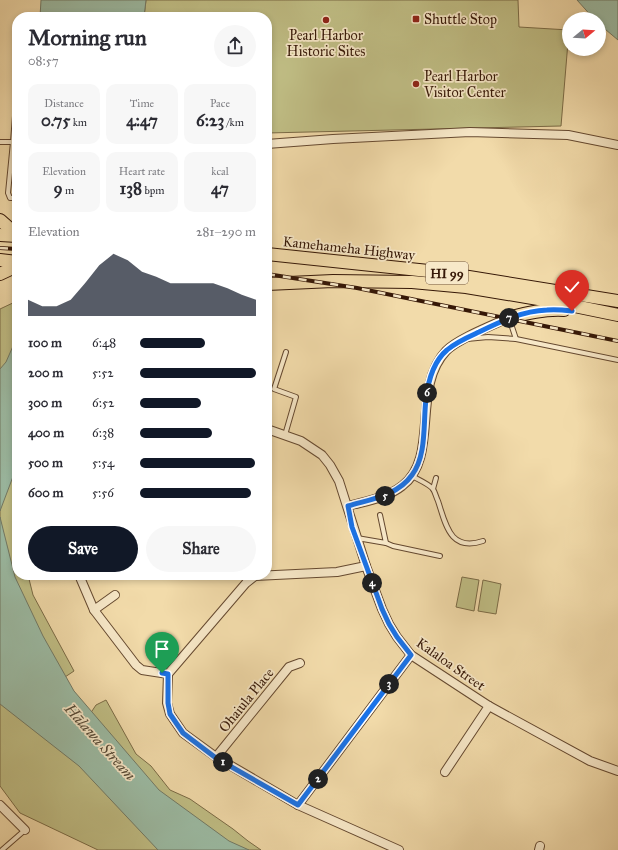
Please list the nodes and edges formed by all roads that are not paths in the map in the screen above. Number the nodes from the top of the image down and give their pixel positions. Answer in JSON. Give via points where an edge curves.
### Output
{"nodes":[{"id":1,"x":0,"y":142,"type":"edge"},
{"id":2,"x":12,"y":142,"type":"edge"},
{"id":3,"x":272,"y":144,"type":"edge"},
{"id":4,"x":618,"y":145,"type":"edge"},
{"id":5,"x":12,"y":154,"type":"edge"},
{"id":6,"x":12,"y":198,"type":"edge"},
{"id":7,"x":0,"y":220,"type":"edge"},
{"id":8,"x":12,"y":231,"type":"edge"},
{"id":9,"x":0,"y":234,"type":"edge"},
{"id":10,"x":12,"y":235,"type":"edge"},
{"id":11,"x":272,"y":253,"type":"edge"},
{"id":12,"x":0,"y":260,"type":"edge"},
{"id":13,"x":12,"y":261,"type":"edge"},
{"id":14,"x":12,"y":268,"type":"edge"},
{"id":15,"x":0,"y":274,"type":"edge"},
{"id":16,"x":272,"y":278,"type":"edge"},
{"id":17,"x":300,"y":282,"type":"junction"},
{"id":18,"x":272,"y":284,"type":"edge"},
{"id":19,"x":618,"y":301,"type":"edge"},
{"id":20,"x":589,"y":309,"type":"junction"},
{"id":21,"x":618,"y":315,"type":"edge"},
{"id":22,"x":508,"y":318,"type":"junction"},
{"id":23,"x":516,"y":339,"type":"junction"},
{"id":24,"x":463,"y":340,"type":"junction"},
{"id":25,"x":286,"y":352,"type":"dead end"},
{"id":26,"x":618,"y":360,"type":"edge"},
{"id":27,"x":272,"y":431,"type":"edge"},
{"id":28,"x":285,"y":436,"type":"junction"},
{"id":29,"x":412,"y":476,"type":"junction"},
{"id":30,"x":436,"y":478,"type":"dead end"},
{"id":31,"x":434,"y":489,"type":"junction"},
{"id":32,"x":348,"y":506,"type":"junction"},
{"id":33,"x":380,"y":515,"type":"dead end"},
{"id":34,"x":356,"y":538,"type":"junction"},
{"id":35,"x":483,"y":541,"type":"dead end"},
{"id":36,"x":386,"y":543,"type":"junction"},
{"id":37,"x":440,"y":556,"type":"dead end"},
{"id":38,"x":366,"y":566,"type":"junction"},
{"id":39,"x":272,"y":574,"type":"edge"},
{"id":40,"x":81,"y":580,"type":"edge"},
{"id":41,"x":249,"y":580,"type":"edge"},
{"id":42,"x":115,"y":594,"type":"dead end"},
{"id":43,"x":94,"y":610,"type":"junction"},
{"id":44,"x":411,"y":655,"type":"junction"},
{"id":45,"x":300,"y":664,"type":"dead end"},
{"id":46,"x":168,"y":674,"type":"junction"},
{"id":47,"x":489,"y":706,"type":"junction"},
{"id":48,"x":216,"y":758,"type":"junction"},
{"id":49,"x":618,"y":771,"type":"edge"},
{"id":50,"x":445,"y":772,"type":"dead end"},
{"id":51,"x":0,"y":805,"type":"edge"},
{"id":52,"x":298,"y":805,"type":"junction"},
{"id":53,"x":25,"y":830,"type":"joint"},
{"id":54,"x":2,"y":850,"type":"edge"},
{"id":55,"x":399,"y":850,"type":"edge"}],
"edges":[{"from":1,"to":2,"type":"lane"},
{"from":3,"to":4,"type":"street","via":[[470,132],[568,135]]},
{"from":5,"to":6,"type":"lane","via":[[8,193]]},
{"from":7,"to":8,"type":"main road"},
{"from":9,"to":10,"type":"main road"},
{"from":11,"to":19,"type":"main road","name":"Kamehameha Highway","number":"HI 99","via":[[438,272]]},
{"from":12,"to":13,"type":"main road"},
{"from":14,"to":15,"type":"main road"},
{"from":16,"to":17,"type":"main road"},
{"from":17,"to":18,"type":"main road","name":"Kamehameha Highway","number":"HI 99"},
{"from":17,"to":20,"type":"main road","name":"Kamehameha Highway","number":"HI 99","via":[[412,282],[466,286]]},
{"from":20,"to":21,"type":"main road","name":"Kamehameha Highway","number":"HI 99"},
{"from":20,"to":22,"type":"main road","via":[[548,309]]},
{"from":22,"to":23,"type":"lane"},
{"from":22,"to":24,"type":"street"},
{"from":23,"to":24,"type":"lane"},
{"from":23,"to":26,"type":"lane"},
{"from":24,"to":29,"type":"street","via":[[447,350],[431,375],[426,398],[422,445],[418,466]]},
{"from":25,"to":28,"type":"lane","via":[[274,388],[296,397]]},
{"from":27,"to":28,"type":"street","name":"Kalaloa Street"},
{"from":28,"to":32,"type":"street","name":"Kalaloa Street","via":[[301,441],[322,455],[339,481]]},
{"from":29,"to":31,"type":"lane"},
{"from":29,"to":32,"type":"street","via":[[403,486],[387,495]]},
{"from":30,"to":31,"type":"lane"},
{"from":31,"to":35,"type":"lane","via":[[448,531],[455,539],[464,543]]},
{"from":32,"to":34,"type":"street","name":"Kalaloa Street"},
{"from":33,"to":36,"type":"lane"},
{"from":34,"to":36,"type":"lane"},
{"from":34,"to":38,"type":"street","name":"Kalaloa Street"},
{"from":36,"to":37,"type":"lane"},
{"from":38,"to":39,"type":"street","via":[[337,572]]},
{"from":38,"to":44,"type":"street","name":"Kalaloa Street","via":[[389,624]]},
{"from":40,"to":43,"type":"street"},
{"from":41,"to":46,"type":"street"},
{"from":42,"to":43,"type":"street"},
{"from":43,"to":46,"type":"street","via":[[136,665],[142,670]]},
{"from":44,"to":47,"type":"street","name":"Kalaloa Street"},
{"from":44,"to":52,"type":"street"},
{"from":45,"to":48,"type":"street","name":"Ohaiula Place","via":[[289,667]]},
{"from":46,"to":48,"type":"street","via":[[170,714],[183,733]]},
{"from":47,"to":49,"type":"street","name":"Kalaloa Street","via":[[590,760]]},
{"from":47,"to":50,"type":"street"},
{"from":48,"to":52,"type":"street"},
{"from":51,"to":53,"type":"street"},
{"from":52,"to":55,"type":"street"},
{"from":53,"to":54,"type":"lane"}]}
